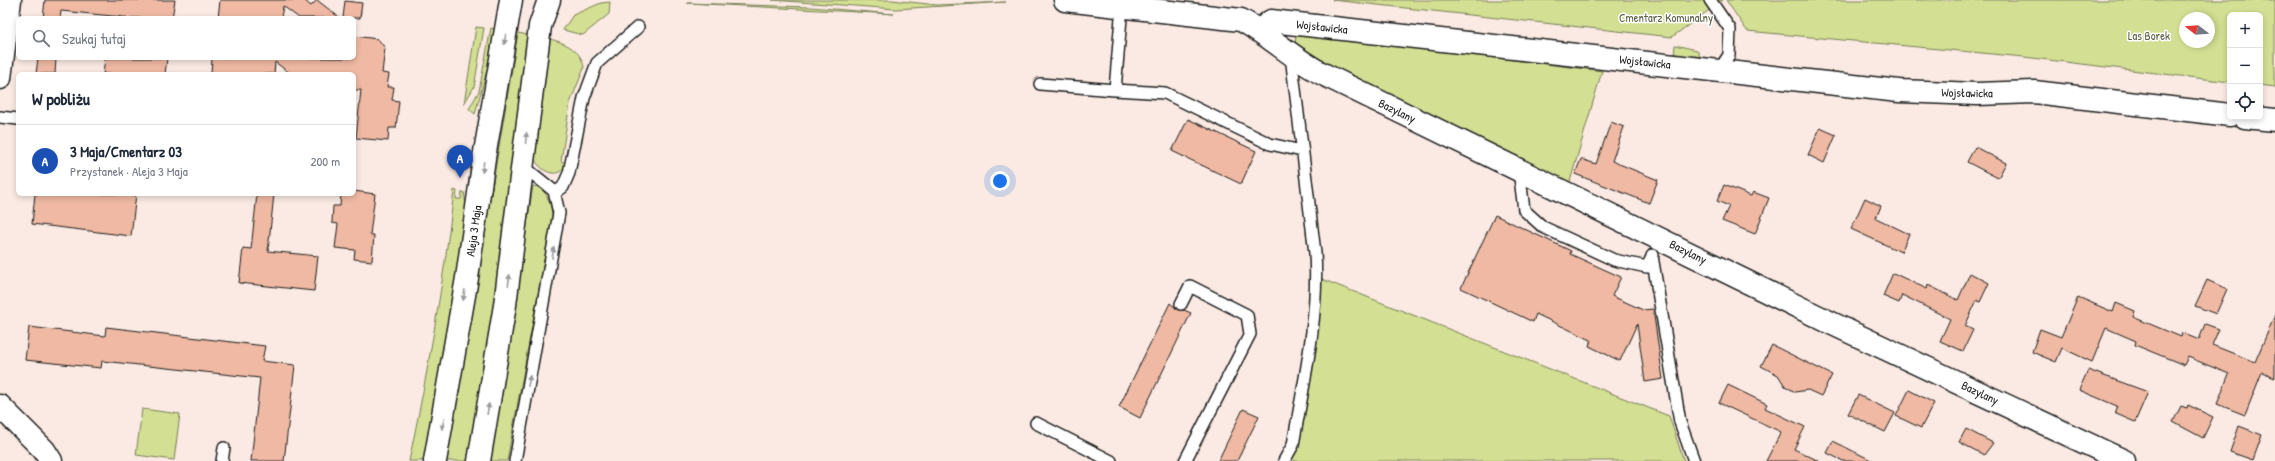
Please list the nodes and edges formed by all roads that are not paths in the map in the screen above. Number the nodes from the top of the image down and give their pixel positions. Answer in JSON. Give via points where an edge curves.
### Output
{"nodes":[{"id":1,"x":10,"y":0,"type":"edge"},
{"id":2,"x":511,"y":0,"type":"edge"},
{"id":3,"x":549,"y":0,"type":"edge"},
{"id":4,"x":1065,"y":0,"type":"edge"},
{"id":5,"x":1710,"y":0,"type":"edge"},
{"id":6,"x":1122,"y":6,"type":"junction"},
{"id":7,"x":638,"y":27,"type":"dead end"},
{"id":8,"x":1260,"y":30,"type":"junction"},
{"id":9,"x":1291,"y":56,"type":"junction"},
{"id":10,"x":1719,"y":70,"type":"junction"},
{"id":11,"x":0,"y":78,"type":"edge"},
{"id":12,"x":1040,"y":84,"type":"dead end"},
{"id":13,"x":1115,"y":90,"type":"junction"},
{"id":14,"x":2227,"y":115,"type":"edge"},
{"id":15,"x":0,"y":117,"type":"edge"},
{"id":16,"x":16,"y":119,"type":"edge"},
{"id":17,"x":2263,"y":119,"type":"edge"},
{"id":18,"x":2275,"y":120,"type":"edge"},
{"id":19,"x":1302,"y":151,"type":"junction"},
{"id":20,"x":523,"y":166,"type":"junction"},
{"id":21,"x":1519,"y":170,"type":"junction"},
{"id":22,"x":555,"y":193,"type":"junction"},
{"id":23,"x":1656,"y":247,"type":"junction"},
{"id":24,"x":1181,"y":304,"type":"dead end"},
{"id":25,"x":0,"y":406,"type":"edge"},
{"id":26,"x":1036,"y":424,"type":"dead end"},
{"id":27,"x":224,"y":448,"type":"dead end"},
{"id":28,"x":52,"y":461,"type":"edge"},
{"id":29,"x":222,"y":461,"type":"edge"},
{"id":30,"x":435,"y":461,"type":"edge"},
{"id":31,"x":479,"y":461,"type":"edge"},
{"id":32,"x":515,"y":461,"type":"edge"},
{"id":33,"x":1111,"y":461,"type":"edge"},
{"id":34,"x":1185,"y":461,"type":"edge"},
{"id":35,"x":1284,"y":461,"type":"edge"},
{"id":36,"x":1694,"y":461,"type":"edge"},
{"id":37,"x":2124,"y":461,"type":"edge"}],
"edges":[{"from":1,"to":11,"type":"street"},
{"from":2,"to":30,"type":"street","name":"Aleja 3 Maja","one_way":true},
{"from":20,"to":3,"type":"street","one_way":true,"via":[[540,26]]},
{"from":4,"to":6,"type":"street"},
{"from":5,"to":10,"type":"lane","via":[[1730,28],[1730,55]]},
{"from":6,"to":8,"type":"street","via":[[1241,20]]},
{"from":6,"to":13,"type":"lane"},
{"from":7,"to":22,"type":"lane","via":[[597,63],[584,98],[569,173],[563,187]]},
{"from":8,"to":9,"type":"street","name":"Bazylany"},
{"from":8,"to":10,"type":"street","name":"Wojsławicka","via":[[1271,21]]},
{"from":9,"to":19,"type":"lane"},
{"from":9,"to":21,"type":"street","name":"Bazylany","via":[[1325,76]]},
{"from":10,"to":14,"type":"street","name":"Wojsławicka","via":[[1899,91],[1977,94],[2034,92]]},
{"from":12,"to":13,"type":"lane"},
{"from":13,"to":19,"type":"lane","via":[[1164,93],[1270,144]]},
{"from":15,"to":16,"type":"lane"},
{"from":17,"to":18,"type":"street"},
{"from":19,"to":35,"type":"lane","via":[[1317,282],[1314,329],[1293,445]]},
{"from":20,"to":22,"type":"lane","via":[[549,185]]},
{"from":31,"to":20,"type":"street","one_way":true,"via":[[505,305]]},
{"from":21,"to":23,"type":"street","name":"Bazylany"},
{"from":21,"to":23,"type":"lane","via":[[1524,210],[1543,227],[1614,260],[1647,267]]},
{"from":32,"to":22,"type":"lane","one_way":true,"via":[[560,213]]},
{"from":23,"to":36,"type":"lane","via":[[1680,422]]},
{"from":23,"to":37,"type":"street","name":"Bazylany","via":[[1838,326]]},
{"from":24,"to":34,"type":"lane","via":[[1190,286],[1247,315],[1250,334]]},
{"from":25,"to":28,"type":"street"},
{"from":26,"to":33,"type":"lane"},
{"from":27,"to":29,"type":"lane"}]}
